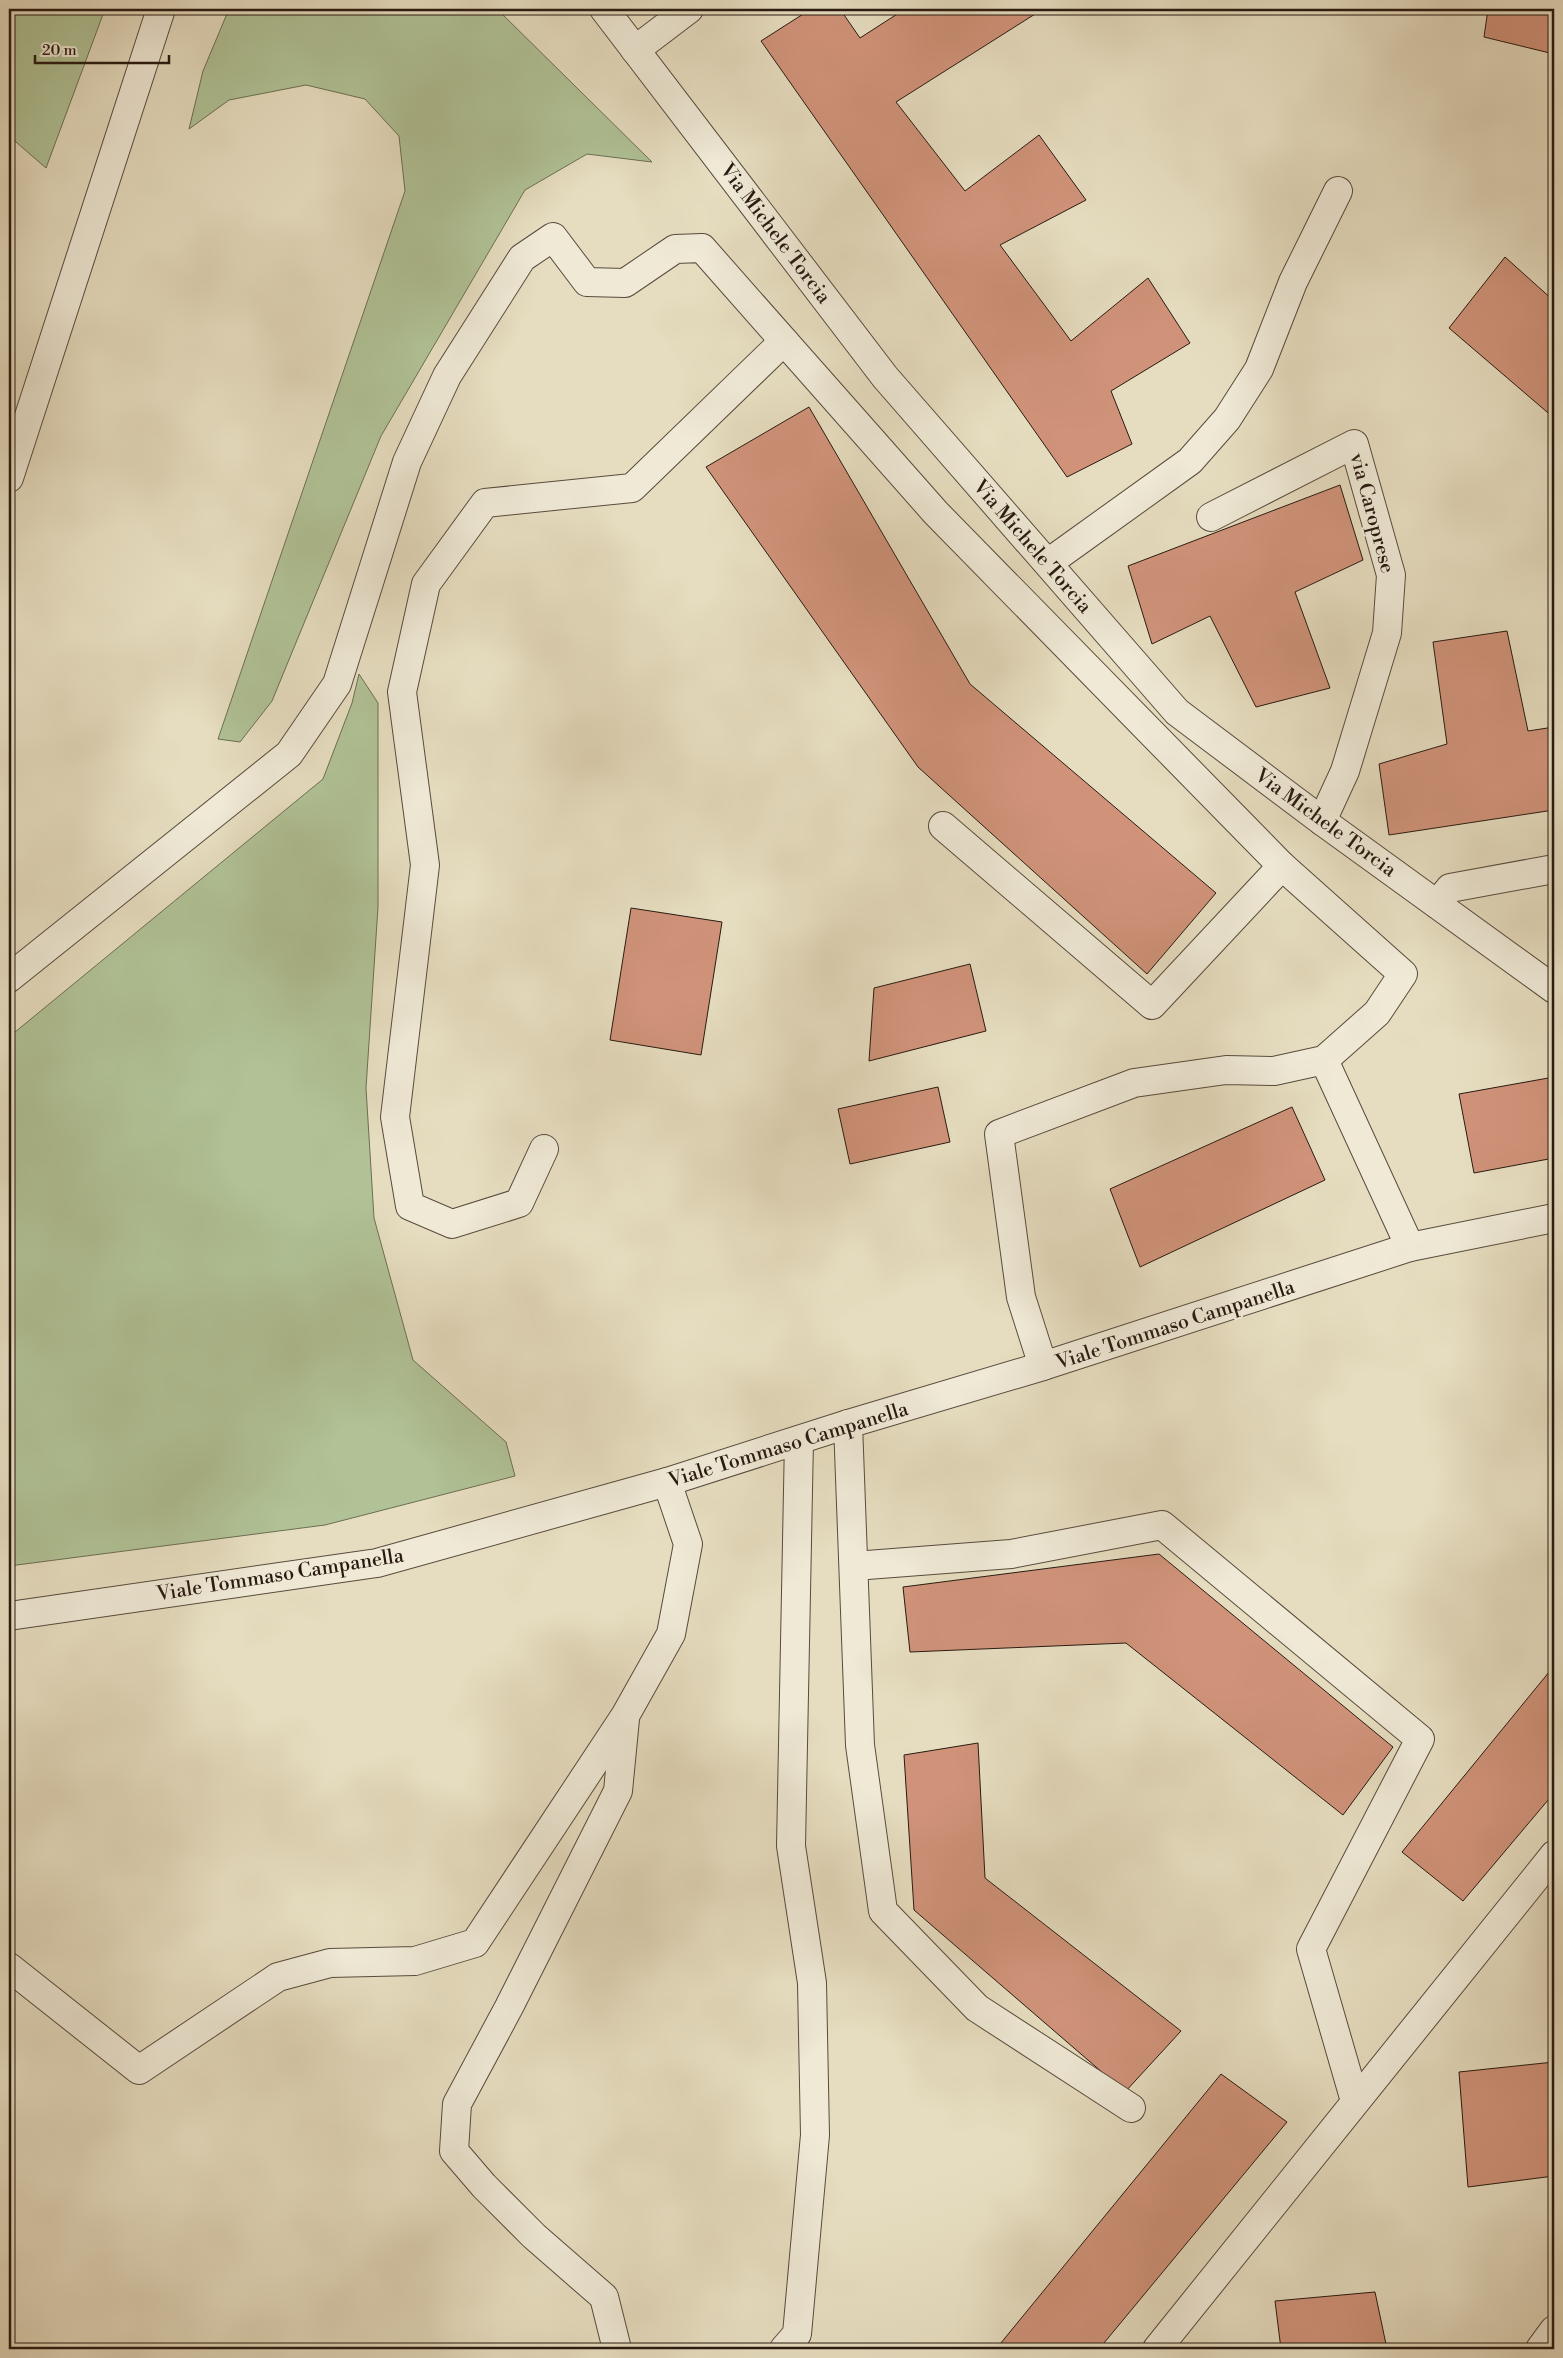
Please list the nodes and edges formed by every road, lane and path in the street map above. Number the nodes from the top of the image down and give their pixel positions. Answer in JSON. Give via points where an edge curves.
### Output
{"nodes":[{"id":1,"x":161,"y":9,"type":"edge"},
{"id":2,"x":604,"y":9,"type":"edge"},
{"id":3,"x":689,"y":9,"type":"edge"},
{"id":4,"x":635,"y":50,"type":"junction"},
{"id":5,"x":1338,"y":191,"type":"dead end"},
{"id":6,"x":784,"y":341,"type":"junction"},
{"id":7,"x":9,"y":478,"type":"edge"},
{"id":8,"x":1211,"y":517,"type":"dead end"},
{"id":9,"x":1048,"y":563,"type":"junction"},
{"id":10,"x":1322,"y":821,"type":"junction"},
{"id":11,"x":943,"y":826,"type":"dead end"},
{"id":12,"x":1282,"y":866,"type":"junction"},
{"id":13,"x":1554,"y":870,"type":"edge"},
{"id":14,"x":1437,"y":904,"type":"junction"},
{"id":15,"x":9,"y":978,"type":"edge"},
{"id":16,"x":1554,"y":989,"type":"edge"},
{"id":17,"x":1324,"y":1060,"type":"junction"},
{"id":18,"x":544,"y":1149,"type":"dead end"},
{"id":19,"x":1554,"y":1218,"type":"edge"},
{"id":20,"x":1410,"y":1246,"type":"junction"},
{"id":21,"x":1043,"y":1366,"type":"junction"},
{"id":22,"x":848,"y":1424,"type":"junction"},
{"id":23,"x":799,"y":1440,"type":"junction"},
{"id":24,"x":667,"y":1482,"type":"junction"},
{"id":25,"x":854,"y":1566,"type":"junction"},
{"id":26,"x":9,"y":1616,"type":"edge"},
{"id":27,"x":626,"y":1716,"type":"junction"},
{"id":28,"x":1554,"y":1855,"type":"edge"},
{"id":29,"x":9,"y":1967,"type":"edge"},
{"id":30,"x":1354,"y":2101,"type":"junction"},
{"id":31,"x":1130,"y":2108,"type":"dead end"},
{"id":32,"x":1554,"y":2330,"type":"edge"},
{"id":33,"x":616,"y":2349,"type":"edge"},
{"id":34,"x":784,"y":2349,"type":"edge"},
{"id":35,"x":1157,"y":2349,"type":"edge"},
{"id":36,"x":1540,"y":2349,"type":"edge"}],
"edges":[{"from":1,"to":7,"type":"street"},
{"from":2,"to":4,"type":"street","name":"Via Michele Torcia"},
{"from":3,"to":4,"type":"street"},
{"from":4,"to":9,"type":"street","name":"Via Michele Torcia","via":[[885,377]]},
{"from":5,"to":9,"type":"street","via":[[1293,282],[1259,369],[1227,419],[1190,461]]},
{"from":6,"to":12,"type":"street","via":[[936,513]]},
{"from":6,"to":15,"type":"street","via":[[702,248],[674,249],[625,283],[587,282],[553,237],[522,258],[447,376],[406,462],[337,684],[289,754]]},
{"from":6,"to":18,"type":"street","via":[[632,488],[485,503],[426,584],[402,692],[424,865],[395,1117],[410,1206],[452,1224],[518,1203]]},
{"from":8,"to":10,"type":"street","name":"via Caroprese","via":[[1354,444],[1391,575],[1387,632],[1345,771]]},
{"from":9,"to":10,"type":"street","name":"Via Michele Torcia","via":[[1177,712]]},
{"from":10,"to":14,"type":"street","name":"Via Michele Torcia"},
{"from":11,"to":12,"type":"street","via":[[1152,1006]]},
{"from":12,"to":17,"type":"street","via":[[1403,974],[1377,1013]]},
{"from":13,"to":14,"type":"street","via":[[1450,888]]},
{"from":14,"to":16,"type":"street","name":"Via Michele Torcia"},
{"from":17,"to":20,"type":"street"},
{"from":17,"to":21,"type":"street","via":[[1274,1071],[1226,1070],[1134,1083],[999,1134],[1021,1297]]},
{"from":19,"to":20,"type":"street","name":"Viale Tommaso Campanella"},
{"from":20,"to":21,"type":"street","name":"Viale Tommaso Campanella"},
{"from":21,"to":22,"type":"street","name":"Viale Tommaso Campanella"},
{"from":22,"to":23,"type":"street","name":"Viale Tommaso Campanella"},
{"from":22,"to":25,"type":"street"},
{"from":23,"to":24,"type":"street","name":"Viale Tommaso Campanella"},
{"from":23,"to":34,"type":"street","via":[[791,1846],[812,1983],[815,2134],[797,2334]]},
{"from":24,"to":26,"type":"street","name":"Viale Tommaso Campanella","via":[[377,1563]]},
{"from":24,"to":27,"type":"street","via":[[688,1544],[671,1634]]},
{"from":25,"to":30,"type":"street","via":[[1012,1554],[1162,1526],[1420,1739],[1311,1949]]},
{"from":25,"to":31,"type":"street","via":[[860,1745],[883,1911],[977,2008]]},
{"from":27,"to":29,"type":"street","via":[[475,1943],[415,1961],[330,1963],[278,1977],[139,2070]]},
{"from":27,"to":33,"type":"street","via":[[618,1791],[456,2104],[454,2151],[534,2236],[604,2297]]},
{"from":28,"to":30,"type":"street"},
{"from":30,"to":35,"type":"street"},
{"from":32,"to":36,"type":"street"}]}
